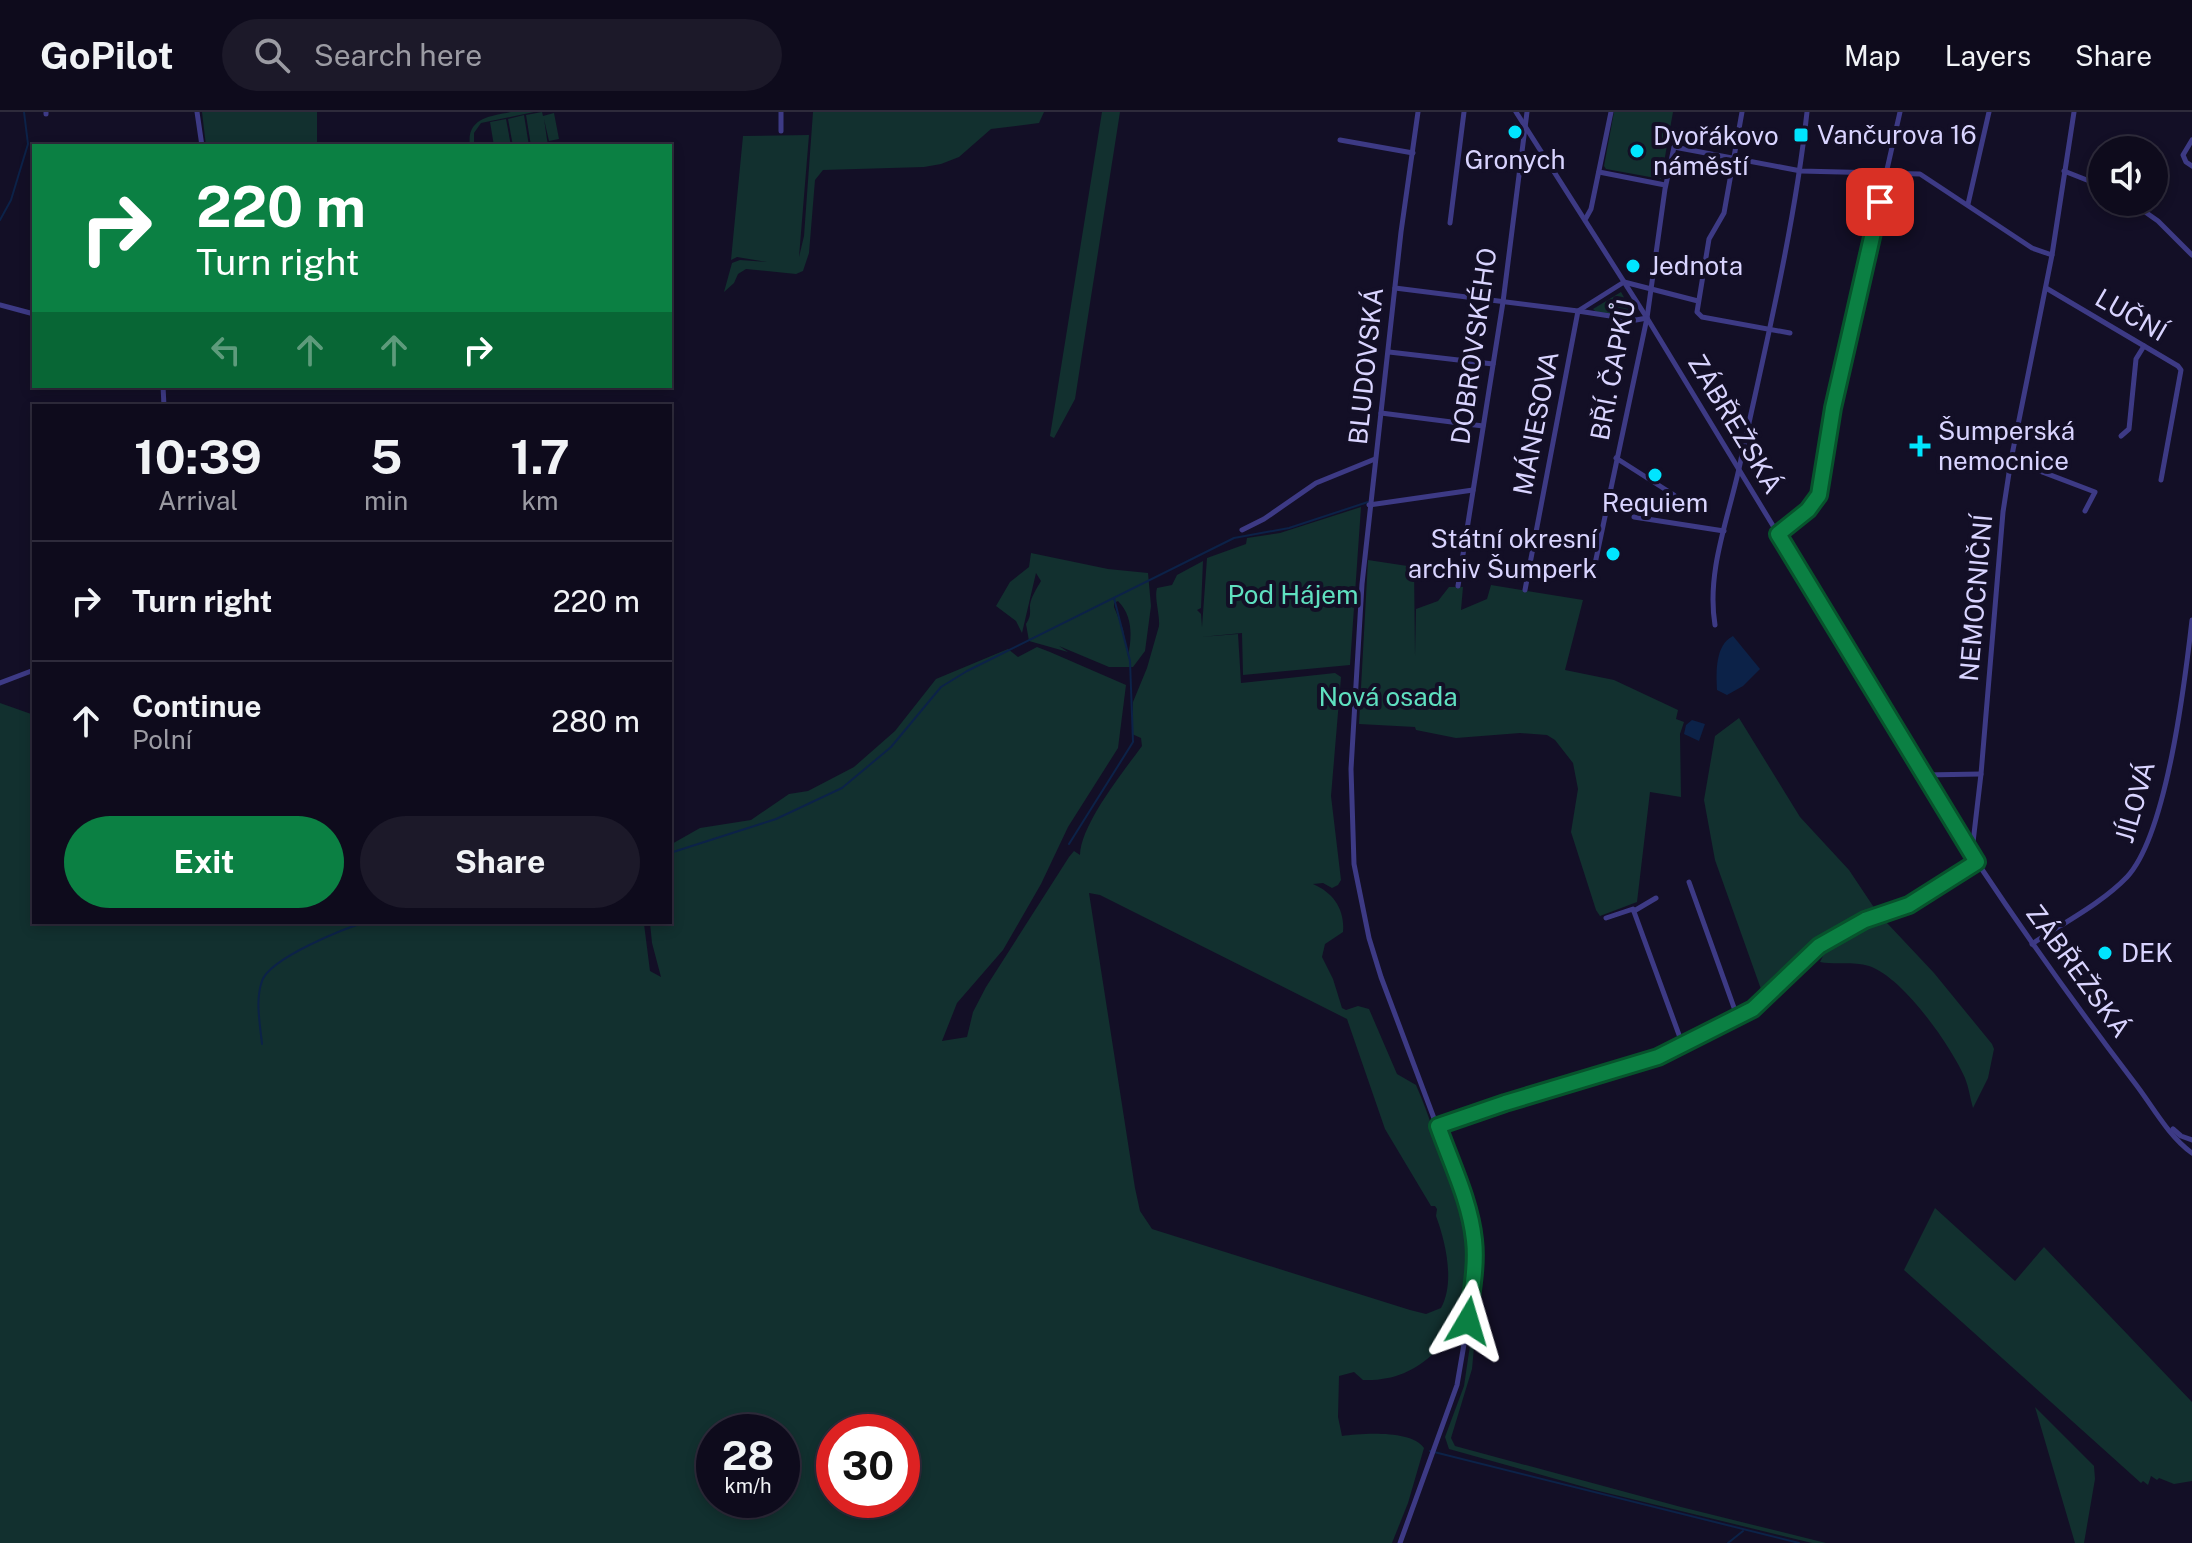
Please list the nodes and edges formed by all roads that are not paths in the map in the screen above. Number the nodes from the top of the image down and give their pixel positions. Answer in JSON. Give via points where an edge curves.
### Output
{"nodes":[{"id":1,"x":197,"y":112,"type":"edge"},
{"id":2,"x":781,"y":112,"type":"edge"},
{"id":3,"x":1418,"y":112,"type":"edge"},
{"id":4,"x":1464,"y":112,"type":"edge"},
{"id":5,"x":1516,"y":112,"type":"edge"},
{"id":6,"x":1527,"y":112,"type":"edge"},
{"id":7,"x":1611,"y":112,"type":"edge"},
{"id":8,"x":1742,"y":112,"type":"edge"},
{"id":9,"x":1807,"y":112,"type":"edge"},
{"id":10,"x":1900,"y":112,"type":"edge"},
{"id":11,"x":1989,"y":112,"type":"edge"},
{"id":12,"x":2074,"y":112,"type":"edge"},
{"id":13,"x":1524,"y":125,"type":"junction"},
{"id":14,"x":781,"y":131,"type":"dead end"},
{"id":15,"x":1340,"y":140,"type":"dead end"},
{"id":16,"x":2192,"y":140,"type":"edge"},
{"id":17,"x":202,"y":144,"type":"edge"},
{"id":18,"x":1413,"y":153,"type":"junction"},
{"id":19,"x":1734,"y":158,"type":"junction"},
{"id":20,"x":2192,"y":166,"type":"edge"},
{"id":21,"x":1801,"y":171,"type":"junction"},
{"id":22,"x":1887,"y":171,"type":"junction"},
{"id":23,"x":2064,"y":171,"type":"junction"},
{"id":24,"x":1599,"y":172,"type":"junction"},
{"id":25,"x":2088,"y":180,"type":"edge"},
{"id":26,"x":1665,"y":185,"type":"junction"},
{"id":27,"x":1968,"y":204,"type":"junction"},
{"id":28,"x":2151,"y":216,"type":"edge"},
{"id":29,"x":1586,"y":218,"type":"junction"},
{"id":30,"x":1450,"y":223,"type":"dead end"},
{"id":31,"x":2052,"y":255,"type":"junction"},
{"id":32,"x":2192,"y":255,"type":"edge"},
{"id":33,"x":1624,"y":282,"type":"junction"},
{"id":34,"x":1395,"y":288,"type":"junction"},
{"id":35,"x":1649,"y":288,"type":"junction"},
{"id":36,"x":2046,"y":288,"type":"junction"},
{"id":37,"x":1698,"y":301,"type":"junction"},
{"id":38,"x":1503,"y":302,"type":"junction"},
{"id":39,"x":0,"y":305,"type":"edge"},
{"id":40,"x":1578,"y":311,"type":"junction"},
{"id":41,"x":32,"y":313,"type":"edge"},
{"id":42,"x":1647,"y":318,"type":"junction"},
{"id":43,"x":1769,"y":330,"type":"junction"},
{"id":44,"x":1790,"y":333,"type":"dead end"},
{"id":45,"x":2144,"y":346,"type":"junction"},
{"id":46,"x":1389,"y":352,"type":"junction"},
{"id":47,"x":1493,"y":364,"type":"junction"},
{"id":48,"x":1381,"y":413,"type":"junction"},
{"id":49,"x":1483,"y":426,"type":"junction"},
{"id":50,"x":2121,"y":436,"type":"dead end"},
{"id":51,"x":1376,"y":458,"type":"junction"},
{"id":52,"x":1616,"y":458,"type":"junction"},
{"id":53,"x":2011,"y":460,"type":"junction"},
{"id":54,"x":1739,"y":470,"type":"junction"},
{"id":55,"x":2161,"y":480,"type":"dead end"},
{"id":56,"x":1473,"y":490,"type":"junction"},
{"id":57,"x":1674,"y":495,"type":"dead end"},
{"id":58,"x":1369,"y":505,"type":"junction"},
{"id":59,"x":2085,"y":511,"type":"dead end"},
{"id":60,"x":1634,"y":517,"type":"dead end"},
{"id":61,"x":1242,"y":530,"type":"dead end"},
{"id":62,"x":1724,"y":531,"type":"junction"},
{"id":63,"x":1778,"y":534,"type":"junction"},
{"id":64,"x":1592,"y":578,"type":"dead end"},
{"id":65,"x":1458,"y":586,"type":"dead end"},
{"id":66,"x":1525,"y":590,"type":"dead end"},
{"id":67,"x":2192,"y":620,"type":"edge"},
{"id":68,"x":1715,"y":625,"type":"dead end"},
{"id":69,"x":32,"y":671,"type":"edge"},
{"id":70,"x":0,"y":683,"type":"edge"},
{"id":71,"x":1981,"y":774,"type":"junction"},
{"id":72,"x":1924,"y":775,"type":"junction"},
{"id":73,"x":1971,"y":852,"type":"junction"},
{"id":74,"x":1977,"y":862,"type":"junction"},
{"id":75,"x":1689,"y":882,"type":"dead end"},
{"id":76,"x":1656,"y":898,"type":"dead end"},
{"id":77,"x":1634,"y":911,"type":"junction"},
{"id":78,"x":1606,"y":918,"type":"dead end"},
{"id":79,"x":2032,"y":944,"type":"junction"},
{"id":80,"x":1737,"y":1016,"type":"junction"},
{"id":81,"x":1682,"y":1043,"type":"junction"},
{"id":82,"x":2159,"y":1115,"type":"junction"},
{"id":83,"x":1438,"y":1126,"type":"junction"},
{"id":84,"x":2192,"y":1140,"type":"edge"},
{"id":85,"x":2192,"y":1153,"type":"edge"},
{"id":86,"x":1400,"y":1543,"type":"edge"}],
"edges":[{"from":1,"to":17,"type":"street"},
{"from":2,"to":14,"type":"street"},
{"from":3,"to":18,"type":"street","name":"BLUDOVSKÁ"},
{"from":4,"to":30,"type":"street"},
{"from":5,"to":13,"type":"street","name":"ZÁBŘEŽSKÁ"},
{"from":6,"to":13,"type":"street","name":"DOBROVSKÉHO"},
{"from":7,"to":24,"type":"street"},
{"from":8,"to":19,"type":"street"},
{"from":9,"to":21,"type":"street"},
{"from":10,"to":22,"type":"street"},
{"from":11,"to":27,"type":"street"},
{"from":12,"to":23,"type":"street","name":"NEMOCNIČNÍ"},
{"from":13,"to":29,"type":"street","name":"ZÁBŘEŽSKÁ"},
{"from":13,"to":38,"type":"street","name":"DOBROVSKÉHO"},
{"from":15,"to":18,"type":"street"},
{"from":16,"to":20,"type":"street","via":[[2183,155]]},
{"from":18,"to":34,"type":"street","name":"BLUDOVSKÁ"},
{"from":19,"to":21,"type":"street"},
{"from":19,"to":26,"type":"street","name":"BŘÍ. ČAPKŮ","via":[[1674,147]]},
{"from":19,"to":37,"type":"street","via":[[1724,213],[1709,239]]},
{"from":21,"to":22,"type":"street"},
{"from":21,"to":43,"type":"street"},
{"from":22,"to":27,"type":"street","via":[[1920,174]]},
{"from":22,"to":63,"type":"street","via":[[1833,408],[1819,495]]},
{"from":23,"to":25,"type":"street"},
{"from":23,"to":31,"type":"street","name":"NEMOCNIČNÍ"},
{"from":24,"to":26,"type":"street"},
{"from":24,"to":29,"type":"street"},
{"from":26,"to":35,"type":"street","name":"BŘÍ. ČAPKŮ"},
{"from":27,"to":31,"type":"street","via":[[2032,248]]},
{"from":28,"to":32,"type":"street"},
{"from":29,"to":33,"type":"street","name":"ZÁBŘEŽSKÁ"},
{"from":31,"to":36,"type":"street","name":"NEMOCNIČNÍ"},
{"from":33,"to":35,"type":"street"},
{"from":33,"to":40,"type":"street"},
{"from":33,"to":42,"type":"street","name":"ZÁBŘEŽSKÁ"},
{"from":34,"to":38,"type":"street"},
{"from":34,"to":46,"type":"street","name":"BLUDOVSKÁ"},
{"from":35,"to":37,"type":"street"},
{"from":35,"to":42,"type":"street","name":"BŘÍ. ČAPKŮ"},
{"from":36,"to":45,"type":"street","name":"LUČNÍ"},
{"from":36,"to":53,"type":"street","name":"NEMOCNIČNÍ"},
{"from":37,"to":43,"type":"street","via":[[1702,317]]},
{"from":38,"to":40,"type":"street"},
{"from":38,"to":47,"type":"street","name":"DOBROVSKÉHO"},
{"from":39,"to":41,"type":"street"},
{"from":40,"to":42,"type":"street"},
{"from":40,"to":66,"type":"street","name":"MÁNESOVA"},
{"from":42,"to":52,"type":"street","name":"BŘÍ. ČAPKŮ"},
{"from":42,"to":54,"type":"street","name":"ZÁBŘEŽSKÁ"},
{"from":43,"to":44,"type":"street"},
{"from":43,"to":54,"type":"street"},
{"from":45,"to":50,"type":"street","via":[[2136,359],[2129,429]]},
{"from":45,"to":55,"type":"street","name":"LUČNÍ","via":[[2181,370]]},
{"from":46,"to":47,"type":"street"},
{"from":46,"to":48,"type":"street","name":"BLUDOVSKÁ"},
{"from":47,"to":49,"type":"street","name":"DOBROVSKÉHO"},
{"from":48,"to":49,"type":"street"},
{"from":48,"to":51,"type":"street","name":"BLUDOVSKÁ"},
{"from":49,"to":56,"type":"street","name":"DOBROVSKÉHO"},
{"from":51,"to":58,"type":"street","name":"BLUDOVSKÁ"},
{"from":51,"to":61,"type":"street","via":[[1316,483]]},
{"from":52,"to":57,"type":"street","name":"BŘÍ. ČAPKŮ"},
{"from":52,"to":64,"type":"street","name":"BŘÍ. ČAPKŮ"},
{"from":53,"to":59,"type":"street","via":[[2095,492]]},
{"from":53,"to":71,"type":"street","name":"NEMOCNIČNÍ"},
{"from":54,"to":62,"type":"street"},
{"from":54,"to":63,"type":"street","name":"ZÁBŘEŽSKÁ"},
{"from":56,"to":58,"type":"street"},
{"from":56,"to":65,"type":"street","name":"DOBROVSKÉHO"},
{"from":58,"to":83,"type":"street","name":"BLUDOVSKÁ","via":[[1351,769],[1354,864],[1381,977]]},
{"from":60,"to":62,"type":"street"},
{"from":62,"to":68,"type":"street","via":[[1714,573]]},
{"from":63,"to":72,"type":"street","name":"ZÁBŘEŽSKÁ"},
{"from":67,"to":79,"type":"street","name":"JÍLOVÁ","via":[[2182,702],[2143,854],[2120,884]]},
{"from":69,"to":70,"type":"street"},
{"from":71,"to":72,"type":"street"},
{"from":71,"to":73,"type":"street","name":"NEMOCNIČNÍ"},
{"from":72,"to":73,"type":"street","name":"ZÁBŘEŽSKÁ"},
{"from":73,"to":74,"type":"street","name":"ZÁBŘEŽSKÁ"},
{"from":74,"to":79,"type":"street","name":"ZÁBŘEŽSKÁ"},
{"from":74,"to":80,"type":"street","via":[[1909,905],[1865,920],[1819,946],[1753,1009]]},
{"from":75,"to":80,"type":"street"},
{"from":76,"to":77,"type":"street"},
{"from":77,"to":78,"type":"street"},
{"from":77,"to":81,"type":"street"},
{"from":79,"to":82,"type":"street","name":"ZÁBŘEŽSKÁ"},
{"from":80,"to":81,"type":"street"},
{"from":81,"to":83,"type":"street","via":[[1646,1062]]},
{"from":82,"to":84,"type":"street","name":"ZÁBŘEŽSKÁ"},
{"from":82,"to":85,"type":"street","name":"ZÁBŘEŽSKÁ"},
{"from":83,"to":86,"type":"street","name":"BLUDOVSKÁ","via":[[1470,1219],[1474,1273],[1457,1385]]}]}
